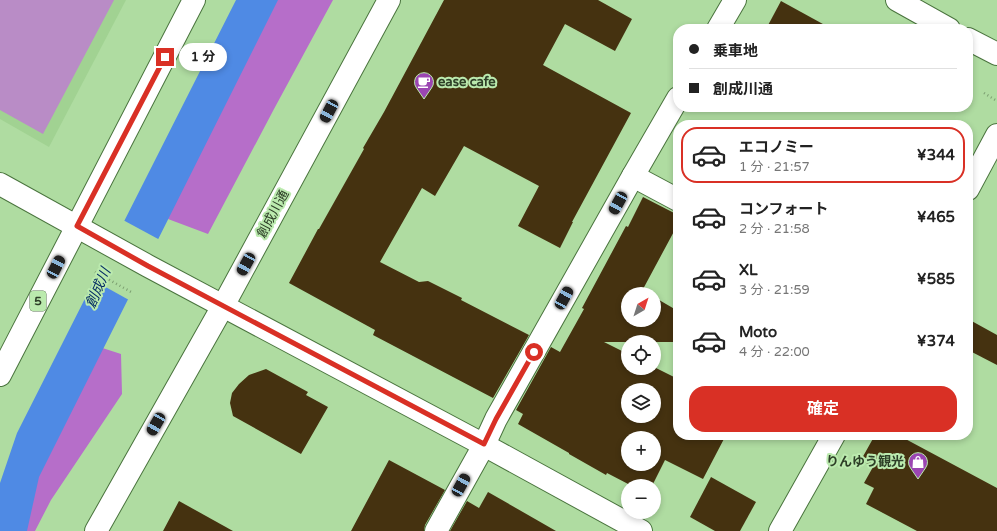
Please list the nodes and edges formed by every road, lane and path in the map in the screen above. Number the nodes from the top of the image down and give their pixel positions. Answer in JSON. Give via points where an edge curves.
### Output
{"nodes":[{"id":1,"x":194,"y":0,"type":"edge"},
{"id":2,"x":389,"y":0,"type":"edge"},
{"id":3,"x":735,"y":0,"type":"edge"},
{"id":4,"x":897,"y":0,"type":"edge"},
{"id":5,"x":721,"y":24,"type":"edge"},
{"id":6,"x":941,"y":24,"type":"edge"},
{"id":7,"x":973,"y":42,"type":"edge"},
{"id":8,"x":997,"y":54,"type":"edge"},
{"id":9,"x":984,"y":94,"type":"dead end"},
{"id":10,"x":997,"y":100,"type":"edge"},
{"id":11,"x":673,"y":107,"type":"edge"},
{"id":12,"x":997,"y":135,"type":"edge"},
{"id":13,"x":633,"y":176,"type":"junction"},
{"id":14,"x":973,"y":180,"type":"edge"},
{"id":15,"x":0,"y":184,"type":"edge"},
{"id":16,"x":673,"y":197,"type":"edge"},
{"id":17,"x":77,"y":226,"type":"junction"},
{"id":18,"x":95,"y":272,"type":"dead end"},
{"id":19,"x":133,"y":293,"type":"dead end"},
{"id":20,"x":223,"y":306,"type":"junction"},
{"id":21,"x":0,"y":375,"type":"edge"},
{"id":22,"x":831,"y":440,"type":"edge"},
{"id":23,"x":484,"y":444,"type":"junction"},
{"id":24,"x":96,"y":531,"type":"edge"},
{"id":25,"x":436,"y":531,"type":"edge"},
{"id":26,"x":641,"y":531,"type":"edge"},
{"id":27,"x":780,"y":531,"type":"edge"}],
"edges":[{"from":1,"to":17,"type":"main road","number":"5"},
{"from":2,"to":20,"type":"main road","name":"創成川通"},
{"from":3,"to":5,"type":"main road"},
{"from":4,"to":6,"type":"main road"},
{"from":7,"to":8,"type":"main road"},
{"from":9,"to":10,"type":"path"},
{"from":11,"to":13,"type":"main road"},
{"from":12,"to":14,"type":"main road"},
{"from":13,"to":16,"type":"main road"},
{"from":13,"to":23,"type":"main road"},
{"from":15,"to":17,"type":"main road"},
{"from":17,"to":20,"type":"main road"},
{"from":17,"to":21,"type":"main road","number":"5"},
{"from":18,"to":19,"type":"path"},
{"from":20,"to":23,"type":"main road"},
{"from":20,"to":24,"type":"main road","name":"創成川通"},
{"from":22,"to":27,"type":"main road"},
{"from":23,"to":25,"type":"main road"},
{"from":23,"to":26,"type":"main road"}]}
